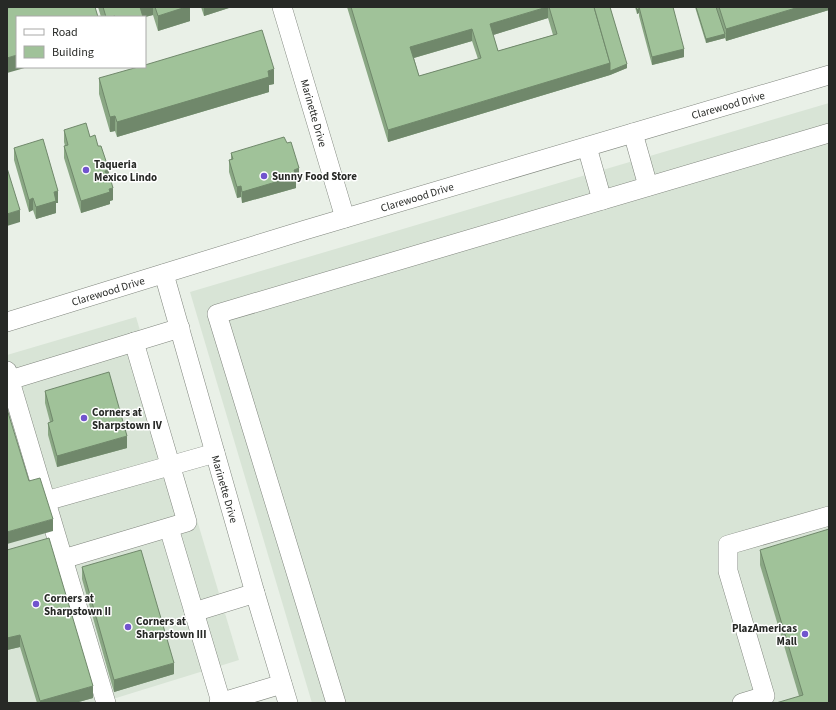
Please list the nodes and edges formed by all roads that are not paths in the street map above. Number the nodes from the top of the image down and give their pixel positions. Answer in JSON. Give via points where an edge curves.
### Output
{"nodes":[{"id":1,"x":282,"y":7,"type":"edge"},
{"id":2,"x":829,"y":75,"type":"edge"},
{"id":3,"x":633,"y":133,"type":"junction"},
{"id":4,"x":829,"y":133,"type":"edge"},
{"id":5,"x":587,"y":146,"type":"junction"},
{"id":6,"x":648,"y":186,"type":"junction"},
{"id":7,"x":602,"y":200,"type":"junction"},
{"id":8,"x":344,"y":218,"type":"junction"},
{"id":9,"x":164,"y":274,"type":"junction"},
{"id":10,"x":7,"y":322,"type":"edge"},
{"id":11,"x":180,"y":328,"type":"junction"},
{"id":12,"x":134,"y":342,"type":"junction"},
{"id":13,"x":8,"y":376,"type":"edge"},
{"id":14,"x":215,"y":453,"type":"junction"},
{"id":15,"x":171,"y":466,"type":"junction"},
{"id":16,"x":46,"y":501,"type":"junction"},
{"id":17,"x":829,"y":516,"type":"edge"},
{"id":18,"x":169,"y":528,"type":"junction"},
{"id":19,"x":63,"y":559,"type":"junction"},
{"id":20,"x":255,"y":594,"type":"junction"},
{"id":21,"x":194,"y":612,"type":"junction"},
{"id":22,"x":282,"y":684,"type":"junction"},
{"id":23,"x":106,"y":703,"type":"edge"},
{"id":24,"x":220,"y":703,"type":"edge"},
{"id":25,"x":288,"y":703,"type":"edge"},
{"id":26,"x":336,"y":703,"type":"edge"},
{"id":27,"x":742,"y":703,"type":"edge"}],
"edges":[{"from":1,"to":8,"type":"street","name":"Marinette Drive"},
{"from":2,"to":3,"type":"street","name":"Clarewood Drive"},
{"from":3,"to":5,"type":"street","name":"Clarewood Drive"},
{"from":3,"to":6,"type":"street"},
{"from":4,"to":6,"type":"street"},
{"from":5,"to":7,"type":"street"},
{"from":5,"to":8,"type":"street","name":"Clarewood Drive"},
{"from":6,"to":7,"type":"street"},
{"from":7,"to":26,"type":"street","via":[[217,314]]},
{"from":8,"to":9,"type":"street","name":"Clarewood Drive"},
{"from":9,"to":10,"type":"street","name":"Clarewood Drive"},
{"from":9,"to":11,"type":"street","name":"Marinette Drive"},
{"from":11,"to":12,"type":"street"},
{"from":11,"to":14,"type":"street","name":"Marinette Drive"},
{"from":12,"to":13,"type":"street"},
{"from":12,"to":15,"type":"street"},
{"from":13,"to":16,"type":"street"},
{"from":14,"to":15,"type":"street"},
{"from":14,"to":20,"type":"street","name":"Marinette Drive"},
{"from":15,"to":16,"type":"street"},
{"from":15,"to":18,"type":"street","via":[[187,522]]},
{"from":16,"to":19,"type":"street","via":[[50,541]]},
{"from":17,"to":27,"type":"street","via":[[728,545],[728,571],[765,696]]},
{"from":18,"to":19,"type":"street"},
{"from":18,"to":21,"type":"street"},
{"from":19,"to":23,"type":"street"},
{"from":20,"to":21,"type":"street"},
{"from":20,"to":22,"type":"street","name":"Marinette Drive"},
{"from":21,"to":24,"type":"street"},
{"from":22,"to":24,"type":"street"},
{"from":22,"to":25,"type":"street","name":"Marinette Drive"}]}
